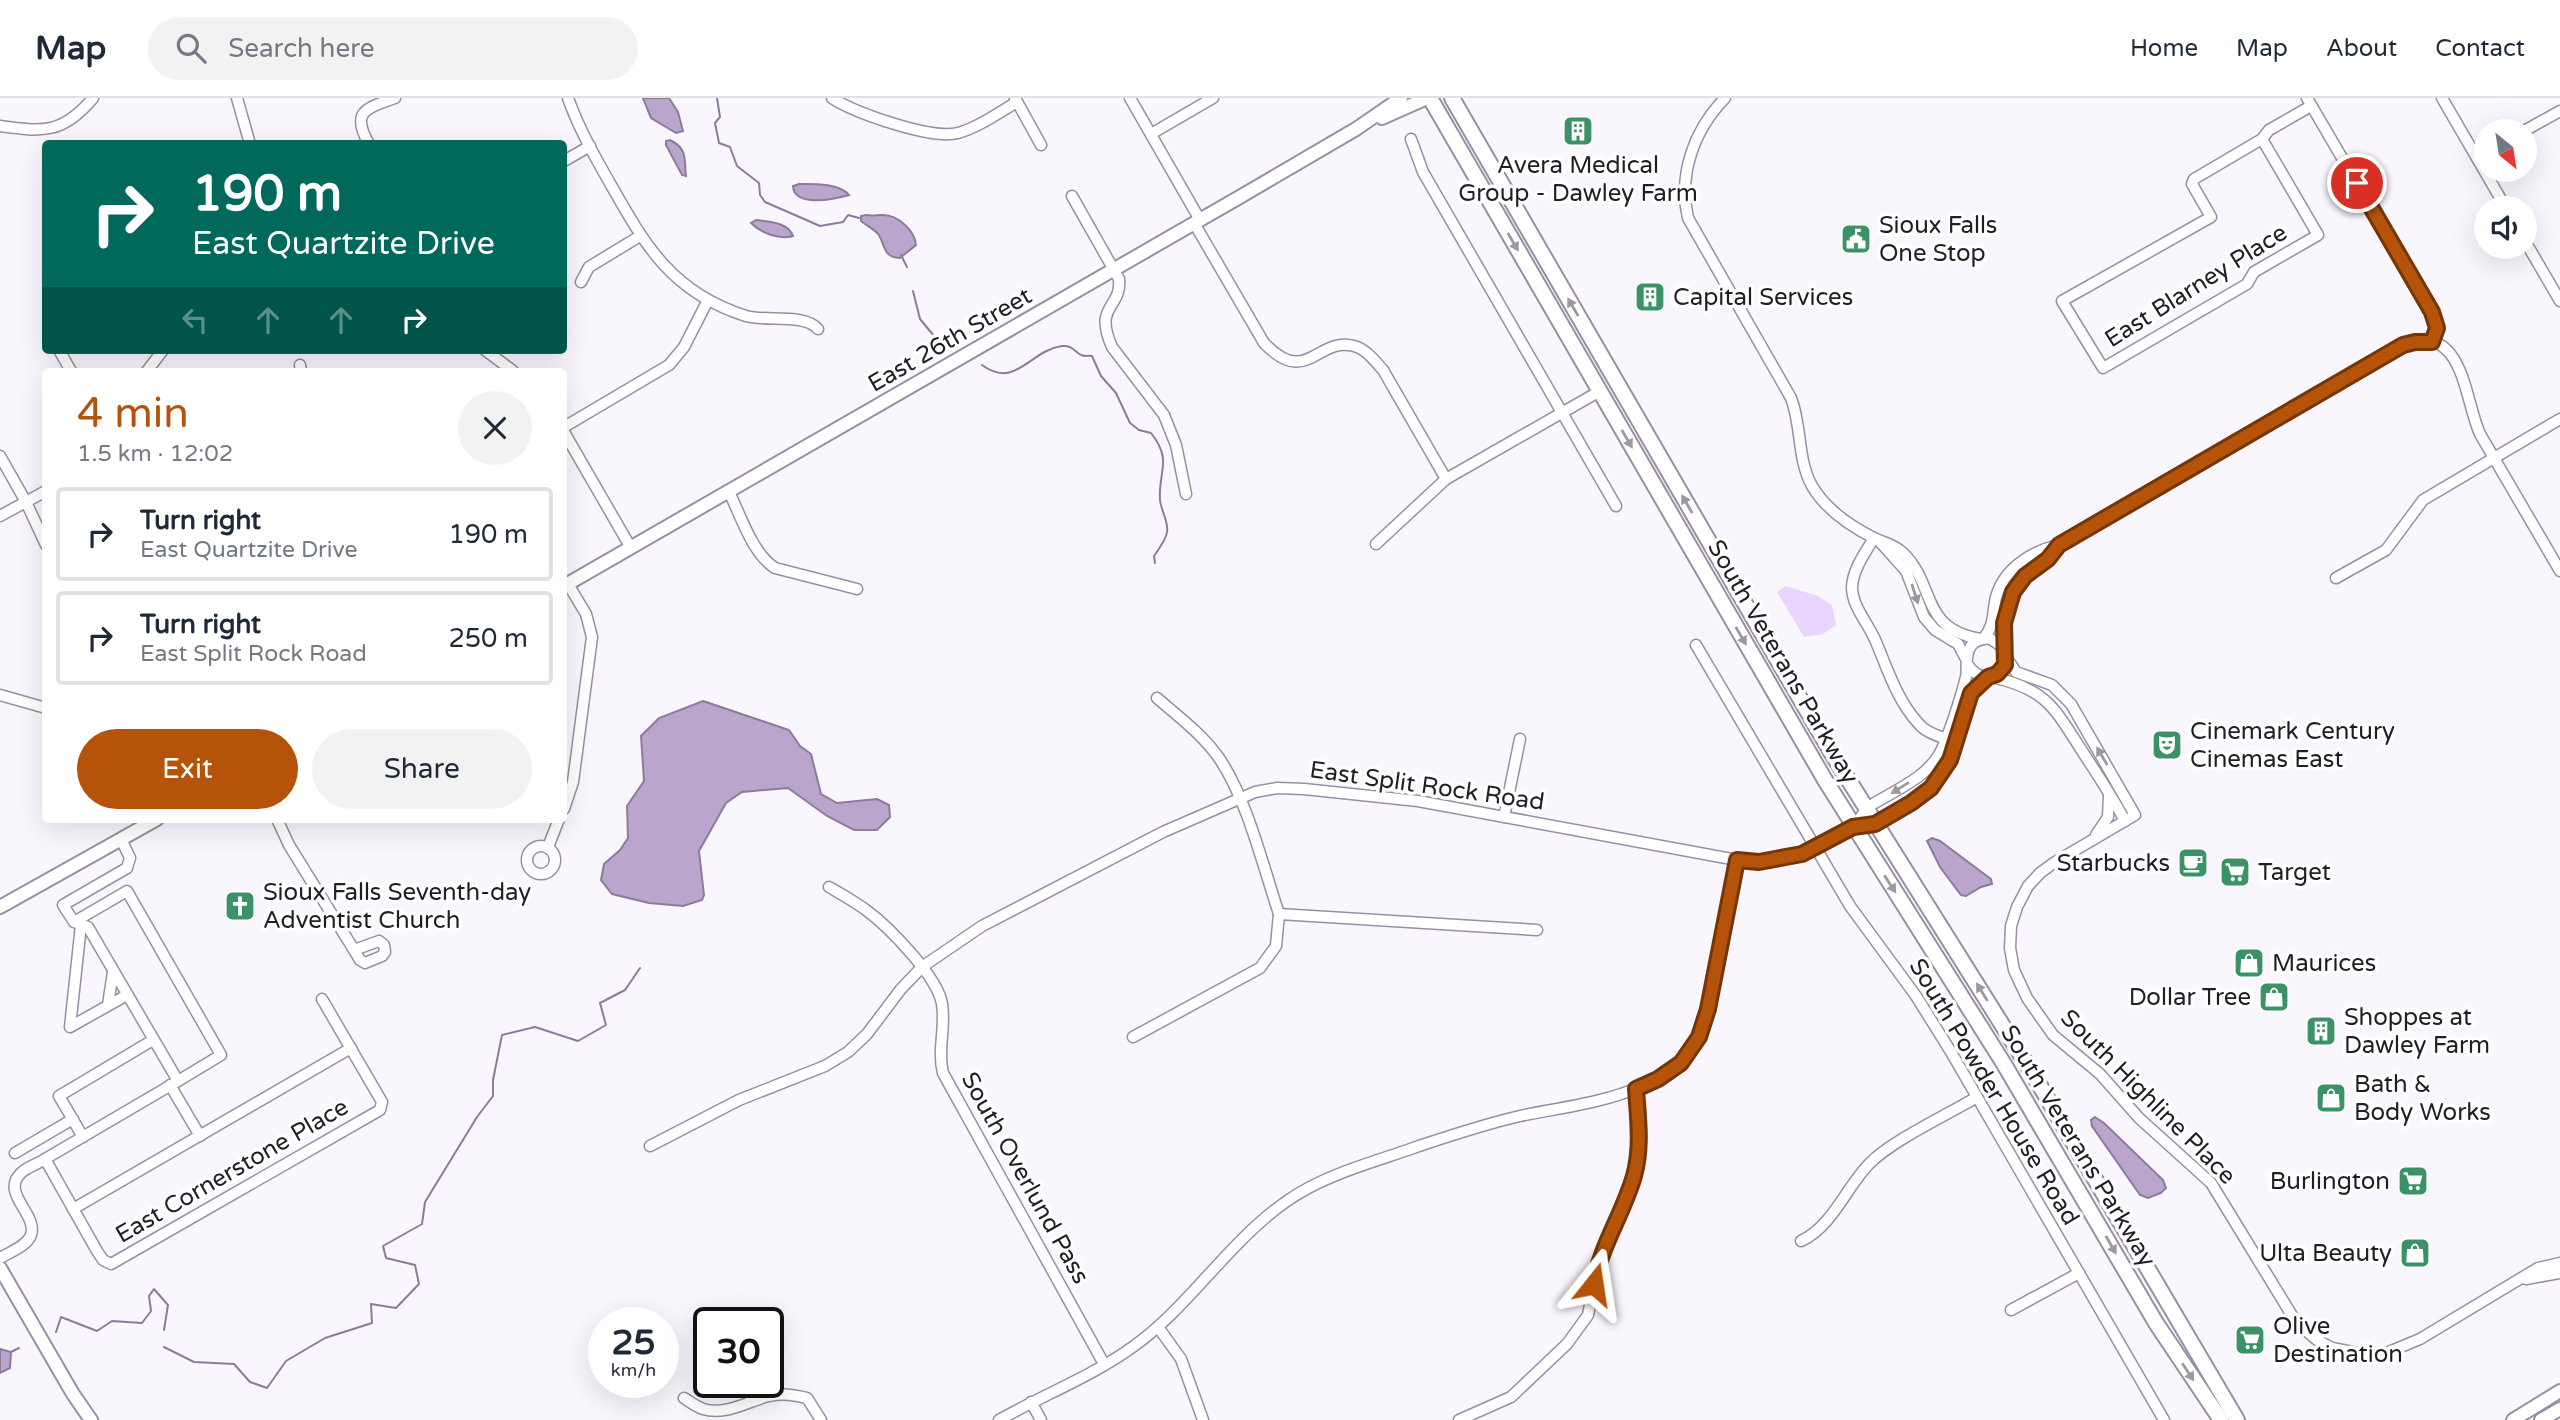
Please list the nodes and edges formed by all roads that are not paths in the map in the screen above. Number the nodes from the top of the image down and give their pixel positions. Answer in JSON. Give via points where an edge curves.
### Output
{"nodes":[{"id":1,"x":93,"y":98,"type":"edge"},
{"id":2,"x":237,"y":98,"type":"edge"},
{"id":3,"x":395,"y":98,"type":"edge"},
{"id":4,"x":568,"y":98,"type":"edge"},
{"id":5,"x":832,"y":98,"type":"edge"},
{"id":6,"x":1130,"y":98,"type":"edge"},
{"id":7,"x":1213,"y":98,"type":"edge"},
{"id":8,"x":1401,"y":98,"type":"edge"},
{"id":9,"x":1428,"y":98,"type":"edge"},
{"id":10,"x":1452,"y":98,"type":"edge"},
{"id":11,"x":1726,"y":98,"type":"edge"},
{"id":12,"x":2442,"y":98,"type":"edge"},
{"id":13,"x":1015,"y":100,"type":"edge"},
{"id":14,"x":2309,"y":102,"type":"edge"},
{"id":15,"x":2560,"y":111,"type":"edge"},
{"id":16,"x":2538,"y":123,"type":"edge"},
{"id":17,"x":0,"y":125,"type":"edge"},
{"id":18,"x":1356,"y":129,"type":"junction"},
{"id":19,"x":1151,"y":134,"type":"junction"},
{"id":20,"x":1411,"y":139,"type":"dead end"},
{"id":21,"x":2262,"y":139,"type":"junction"},
{"id":22,"x":249,"y":140,"type":"edge"},
{"id":23,"x":367,"y":140,"type":"edge"},
{"id":24,"x":2474,"y":144,"type":"edge"},
{"id":25,"x":1041,"y":145,"type":"dead end"},
{"id":26,"x":590,"y":146,"type":"junction"},
{"id":27,"x":567,"y":159,"type":"edge"},
{"id":28,"x":1072,"y":196,"type":"dead end"},
{"id":29,"x":1197,"y":222,"type":"junction"},
{"id":30,"x":640,"y":236,"type":"junction"},
{"id":31,"x":2536,"y":259,"type":"edge"},
{"id":32,"x":1115,"y":269,"type":"junction"},
{"id":33,"x":581,"y":282,"type":"dead end"},
{"id":34,"x":708,"y":300,"type":"junction"},
{"id":35,"x":2560,"y":301,"type":"edge"},
{"id":36,"x":818,"y":328,"type":"dead end"},
{"id":37,"x":2432,"y":342,"type":"junction"},
{"id":38,"x":160,"y":354,"type":"edge"},
{"id":39,"x":490,"y":354,"type":"edge"},
{"id":40,"x":148,"y":368,"type":"edge"},
{"id":41,"x":509,"y":368,"type":"edge"},
{"id":42,"x":1600,"y":391,"type":"junction"},
{"id":43,"x":1563,"y":411,"type":"junction"},
{"id":44,"x":2560,"y":419,"type":"edge"},
{"id":45,"x":567,"y":428,"type":"edge"},
{"id":46,"x":567,"y":435,"type":"edge"},
{"id":47,"x":0,"y":456,"type":"edge"},
{"id":48,"x":2494,"y":458,"type":"junction"},
{"id":49,"x":1446,"y":479,"type":"junction"},
{"id":50,"x":729,"y":492,"type":"junction"},
{"id":51,"x":42,"y":493,"type":"edge"},
{"id":52,"x":1185,"y":494,"type":"dead end"},
{"id":53,"x":26,"y":502,"type":"junction"},
{"id":54,"x":1616,"y":506,"type":"dead end"},
{"id":55,"x":0,"y":516,"type":"edge"},
{"id":56,"x":42,"y":536,"type":"edge"},
{"id":57,"x":1875,"y":538,"type":"junction"},
{"id":58,"x":1376,"y":544,"type":"dead end"},
{"id":59,"x":2059,"y":545,"type":"junction"},
{"id":60,"x":631,"y":548,"type":"junction"},
{"id":61,"x":2560,"y":571,"type":"edge"},
{"id":62,"x":2336,"y":578,"type":"dead end"},
{"id":63,"x":567,"y":584,"type":"edge"},
{"id":64,"x":567,"y":586,"type":"edge"},
{"id":65,"x":856,"y":589,"type":"dead end"},
{"id":66,"x":1982,"y":639,"type":"junction"},
{"id":67,"x":1696,"y":645,"type":"dead end"},
{"id":68,"x":2005,"y":652,"type":"junction"},
{"id":69,"x":1968,"y":663,"type":"junction"},
{"id":70,"x":1990,"y":677,"type":"junction"},
{"id":71,"x":0,"y":695,"type":"edge"},
{"id":72,"x":1157,"y":698,"type":"dead end"},
{"id":73,"x":42,"y":707,"type":"edge"},
{"id":74,"x":1520,"y":739,"type":"dead end"},
{"id":75,"x":1946,"y":739,"type":"junction"},
{"id":76,"x":2106,"y":785,"type":"junction"},
{"id":77,"x":1240,"y":798,"type":"junction"},
{"id":78,"x":567,"y":799,"type":"edge"},
{"id":79,"x":1866,"y":809,"type":"junction"},
{"id":80,"x":1504,"y":817,"type":"junction"},
{"id":81,"x":2130,"y":818,"type":"junction"},
{"id":82,"x":149,"y":823,"type":"edge"},
{"id":83,"x":279,"y":823,"type":"edge"},
{"id":84,"x":557,"y":823,"type":"edge"},
{"id":85,"x":1875,"y":824,"type":"junction"},
{"id":86,"x":1853,"y":827,"type":"junction"},
{"id":87,"x":121,"y":839,"type":"junction"},
{"id":88,"x":2087,"y":843,"type":"junction"},
{"id":89,"x":548,"y":847,"type":"dead end"},
{"id":90,"x":1815,"y":848,"type":"junction"},
{"id":91,"x":1737,"y":860,"type":"junction"},
{"id":92,"x":829,"y":887,"type":"dead end"},
{"id":93,"x":0,"y":907,"type":"edge"},
{"id":94,"x":1279,"y":914,"type":"junction"},
{"id":95,"x":78,"y":923,"type":"junction"},
{"id":96,"x":1537,"y":930,"type":"dead end"},
{"id":97,"x":354,"y":950,"type":"dead end"},
{"id":98,"x":922,"y":967,"type":"junction"},
{"id":99,"x":113,"y":971,"type":"junction"},
{"id":100,"x":127,"y":995,"type":"junction"},
{"id":101,"x":322,"y":999,"type":"dead end"},
{"id":102,"x":108,"y":1005,"type":"junction"},
{"id":103,"x":1133,"y":1037,"type":"dead end"},
{"id":104,"x":153,"y":1040,"type":"junction"},
{"id":105,"x":351,"y":1048,"type":"junction"},
{"id":106,"x":174,"y":1083,"type":"junction"},
{"id":107,"x":1636,"y":1089,"type":"junction"},
{"id":108,"x":1977,"y":1097,"type":"junction"},
{"id":109,"x":73,"y":1119,"type":"junction"},
{"id":110,"x":200,"y":1136,"type":"junction"},
{"id":111,"x":83,"y":1137,"type":"junction"},
{"id":112,"x":650,"y":1146,"type":"dead end"},
{"id":113,"x":15,"y":1153,"type":"dead end"},
{"id":114,"x":45,"y":1159,"type":"junction"},
{"id":115,"x":74,"y":1209,"type":"junction"},
{"id":116,"x":1801,"y":1241,"type":"dead end"},
{"id":117,"x":0,"y":1258,"type":"edge"},
{"id":118,"x":2560,"y":1263,"type":"edge"},
{"id":119,"x":0,"y":1268,"type":"edge"},
{"id":120,"x":2079,"y":1273,"type":"junction"},
{"id":121,"x":2560,"y":1273,"type":"edge"},
{"id":122,"x":2519,"y":1282,"type":"junction"},
{"id":123,"x":2011,"y":1310,"type":"dead end"},
{"id":124,"x":1158,"y":1327,"type":"junction"},
{"id":125,"x":1104,"y":1364,"type":"junction"},
{"id":126,"x":2560,"y":1391,"type":"edge"},
{"id":127,"x":684,"y":1398,"type":"dead end"},
{"id":128,"x":1031,"y":1402,"type":"junction"},
{"id":129,"x":2560,"y":1409,"type":"edge"},
{"id":130,"x":91,"y":1420,"type":"edge"},
{"id":131,"x":821,"y":1420,"type":"edge"},
{"id":132,"x":999,"y":1420,"type":"edge"},
{"id":133,"x":1041,"y":1420,"type":"edge"},
{"id":134,"x":1203,"y":1420,"type":"edge"},
{"id":135,"x":1459,"y":1420,"type":"edge"},
{"id":136,"x":2164,"y":1420,"type":"edge"},
{"id":137,"x":2221,"y":1420,"type":"edge"},
{"id":138,"x":2237,"y":1420,"type":"edge"},
{"id":139,"x":2513,"y":1420,"type":"edge"},
{"id":140,"x":2541,"y":1420,"type":"edge"}],
"edges":[{"from":1,"to":17,"type":"street","via":[[81,113],[61,125],[35,131]]},
{"from":2,"to":22,"type":"street"},
{"from":3,"to":23,"type":"street","via":[[363,113],[360,124]]},
{"from":4,"to":26,"type":"street"},
{"from":5,"to":13,"type":"street","via":[[850,108],[940,135],[967,130]]},
{"from":6,"to":19,"type":"street"},
{"from":7,"to":19,"type":"street"},
{"from":8,"to":18,"type":"main road","name":"East 26th Street"},
{"from":9,"to":18,"type":"main road","name":"East 26th Street"},
{"from":9,"to":42,"type":"highway","name":"South Veterans Parkway","one_way":true},
{"from":79,"to":10,"type":"highway","name":"South Veterans Parkway","one_way":true},
{"from":11,"to":57,"type":"street","via":[[1695,142],[1685,174],[1688,218],[1791,398],[1812,486],[1835,514]]},
{"from":12,"to":24,"type":"street"},
{"from":13,"to":25,"type":"street"},
{"from":14,"to":21,"type":"street","name":"East Blarney Place"},
{"from":14,"to":37,"type":"street","via":[[2432,312],[2437,328]]},
{"from":15,"to":16,"type":"street"},
{"from":18,"to":29,"type":"main road","name":"East 26th Street"},
{"from":19,"to":29,"type":"street"},
{"from":20,"to":43,"type":"street","via":[[1423,172]]},
{"from":21,"to":21,"type":"street","name":"East Blarney Place","via":[[2318,235],[2254,272],[2247,284],[2103,368],[2062,301],[2211,217],[2192,184],[2194,179]]},
{"from":26,"to":27,"type":"street"},
{"from":26,"to":30,"type":"street"},
{"from":28,"to":32,"type":"street"},
{"from":29,"to":32,"type":"main road","name":"East 26th Street"},
{"from":29,"to":49,"type":"street","via":[[1264,344],[1275,355],[1301,363],[1342,345],[1356,346],[1370,355]]},
{"from":30,"to":33,"type":"street","via":[[589,267]]},
{"from":30,"to":34,"type":"street","via":[[671,275]]},
{"from":31,"to":35,"type":"street"},
{"from":32,"to":50,"type":"main road","name":"East 26th Street"},
{"from":32,"to":52,"type":"street","via":[[1120,286],[1105,316],[1108,337],[1164,415],[1176,445]]},
{"from":34,"to":36,"type":"street","via":[[749,316],[807,321]]},
{"from":34,"to":45,"type":"street","via":[[669,365]]},
{"from":37,"to":48,"type":"street","via":[[2450,353],[2461,371],[2476,425]]},
{"from":37,"to":59,"type":"street","via":[[2403,345]]},
{"from":38,"to":40,"type":"street"},
{"from":39,"to":41,"type":"street"},
{"from":42,"to":43,"type":"street"},
{"from":42,"to":86,"type":"highway","name":"South Veterans Parkway","one_way":true},
{"from":43,"to":49,"type":"street"},
{"from":43,"to":54,"type":"street"},
{"from":44,"to":48,"type":"street"},
{"from":46,"to":60,"type":"street"},
{"from":47,"to":53,"type":"street"},
{"from":48,"to":61,"type":"street"},
{"from":48,"to":62,"type":"street","via":[[2423,500],[2386,550]]},
{"from":49,"to":58,"type":"street"},
{"from":50,"to":60,"type":"main road","name":"East 26th Street"},
{"from":50,"to":65,"type":"street","via":[[768,563]]},
{"from":51,"to":53,"type":"street"},
{"from":53,"to":55,"type":"street"},
{"from":53,"to":56,"type":"street"},
{"from":57,"to":66,"type":"street","via":[[1893,544],[1912,563],[1933,610],[1945,624]]},
{"from":57,"to":69,"type":"street","one_way":true,"via":[[1906,571],[1924,617],[1958,644]]},
{"from":57,"to":75,"type":"street","via":[[1855,573],[1852,589],[1856,604],[1885,670],[1915,720]]},
{"from":59,"to":66,"type":"street","via":[[2031,555],[2008,576],[1996,600],[1994,623]]},
{"from":59,"to":68,"type":"street","via":[[2013,592],[2006,612]]},
{"from":60,"to":63,"type":"main road","name":"East 26th Street"},
{"from":64,"to":78,"type":"street","via":[[586,614],[592,637]]},
{"from":66,"to":68,"type":"street","via":[[1995,640]]},
{"from":66,"to":69,"type":"street","via":[[1971,645]]},
{"from":67,"to":90,"type":"street","name":"South Powder House Road"},
{"from":68,"to":70,"type":"street","via":[[2002,670]]},
{"from":81,"to":68,"type":"street","one_way":true,"via":[[2071,704],[2052,685],[2016,672]]},
{"from":69,"to":70,"type":"street","via":[[1977,675]]},
{"from":69,"to":75,"type":"street"},
{"from":70,"to":76,"type":"street","via":[[2020,685],[2048,702]]},
{"from":70,"to":85,"type":"street","via":[[1973,689],[1954,750],[1938,779],[1918,798]]},
{"from":71,"to":73,"type":"street"},
{"from":72,"to":77,"type":"street","via":[[1199,734],[1232,779]]},
{"from":74,"to":80,"type":"street"},
{"from":75,"to":79,"type":"street","one_way":true,"via":[[1927,769]]},
{"from":76,"to":81,"type":"street"},
{"from":76,"to":88,"type":"street","via":[[2108,817]]},
{"from":77,"to":80,"type":"street","name":"East Split Rock Road","via":[[1267,790],[1304,789],[1418,801]]},
{"from":77,"to":94,"type":"street"},
{"from":77,"to":98,"type":"street","name":"East Split Rock Road","via":[[1163,832],[1010,912]]},
{"from":79,"to":85,"type":"highway","name":"South Veterans Parkway"},
{"from":79,"to":86,"type":"street","name":"East Split Rock Road"},
{"from":80,"to":91,"type":"street","name":"East Split Rock Road"},
{"from":81,"to":88,"type":"street","name":"South Highline Place"},
{"from":82,"to":87,"type":"main road"},
{"from":83,"to":97,"type":"street"},
{"from":84,"to":89,"type":"street"},
{"from":85,"to":86,"type":"street"},
{"from":138,"to":85,"type":"highway","name":"South Veterans Parkway","one_way":true,"via":[[2033,1074]]},
{"from":86,"to":90,"type":"street","name":"East Split Rock Road"},
{"from":86,"to":137,"type":"highway","name":"South Veterans Parkway","one_way":true,"via":[[1998,1053],[2156,1323]]},
{"from":87,"to":93,"type":"main road"},
{"from":87,"to":95,"type":"street","via":[[130,859],[127,868],[63,905]]},
{"from":88,"to":122,"type":"street","name":"South Highline Place","via":[[2040,873],[2021,897],[2010,937],[2017,979],[2053,1035],[2100,1074],[2139,1118],[2211,1183],[2302,1329],[2343,1351],[2385,1353],[2420,1339]]},
{"from":90,"to":91,"type":"street","name":"East Split Rock Road","via":[[1780,860]]},
{"from":90,"to":108,"type":"street","name":"South Powder House Road","via":[[1850,906],[1916,996]]},
{"from":91,"to":107,"type":"street","via":[[1699,1037],[1681,1063]]},
{"from":92,"to":98,"type":"street","name":"South Overlund Pass","via":[[880,921]]},
{"from":94,"to":96,"type":"street"},
{"from":94,"to":103,"type":"street","via":[[1276,946],[1260,968]]},
{"from":95,"to":99,"type":"street","via":[[88,927]]},
{"from":95,"to":102,"type":"street","via":[[70,1027]]},
{"from":95,"to":106,"type":"street","via":[[127,891],[222,1055]]},
{"from":98,"to":112,"type":"street","name":"East Split Rock Road","via":[[867,1034],[839,1058],[739,1100]]},
{"from":98,"to":125,"type":"street","name":"South Overlund Pass","via":[[943,1005],[943,1073]]},
{"from":99,"to":100,"type":"street"},
{"from":99,"to":102,"type":"street"},
{"from":100,"to":102,"type":"street"},
{"from":100,"to":104,"type":"street"},
{"from":101,"to":105,"type":"street","name":"East Cornerstone Place"},
{"from":104,"to":106,"type":"street"},
{"from":104,"to":109,"type":"street","via":[[59,1096]]},
{"from":105,"to":110,"type":"street"},
{"from":105,"to":115,"type":"street","name":"East Cornerstone Place","via":[[382,1102],[380,1110],[361,1122],[111,1264],[103,1260]]},
{"from":106,"to":110,"type":"street"},
{"from":106,"to":111,"type":"street"},
{"from":107,"to":124,"type":"street","via":[[1482,1125],[1318,1184],[1265,1218]]},
{"from":107,"to":135,"type":"street","via":[[1639,1145],[1633,1178],[1598,1264],[1588,1315],[1567,1344],[1505,1401]]},
{"from":108,"to":116,"type":"street","via":[[1876,1158],[1826,1221]]},
{"from":108,"to":120,"type":"street","name":"South Powder House Road"},
{"from":109,"to":111,"type":"street"},
{"from":109,"to":113,"type":"street"},
{"from":110,"to":115,"type":"street"},
{"from":111,"to":114,"type":"street"},
{"from":114,"to":115,"type":"street","name":"East Cornerstone Place"},
{"from":114,"to":117,"type":"street","via":[[19,1174],[14,1185],[16,1199],[32,1225],[31,1236]]},
{"from":118,"to":122,"type":"street","name":"South Highline Place","via":[[2538,1268]]},
{"from":119,"to":130,"type":"main road"},
{"from":120,"to":123,"type":"street"},
{"from":120,"to":136,"type":"street","name":"South Powder House Road"},
{"from":121,"to":122,"type":"street","name":"South Highline Place"},
{"from":124,"to":125,"type":"street"},
{"from":124,"to":134,"type":"street","via":[[1181,1359]]},
{"from":125,"to":128,"type":"street"},
{"from":126,"to":139,"type":"main road"},
{"from":127,"to":131,"type":"street","via":[[703,1409],[720,1411],[791,1394],[807,1398]]},
{"from":128,"to":132,"type":"street"},
{"from":128,"to":133,"type":"street"},
{"from":129,"to":140,"type":"main road"}]}
